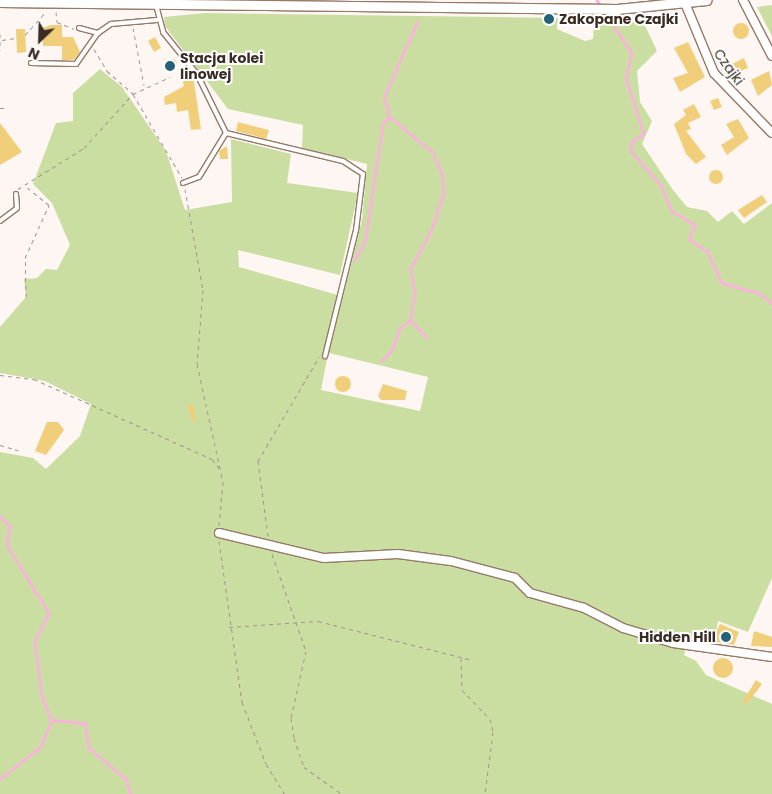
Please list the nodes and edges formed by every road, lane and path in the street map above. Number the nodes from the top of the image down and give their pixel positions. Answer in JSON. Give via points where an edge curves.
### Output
{"nodes":[{"id":1,"x":707,"y":0,"type":"edge"},
{"id":2,"x":743,"y":0,"type":"edge"},
{"id":3,"x":0,"y":2,"type":"edge"},
{"id":4,"x":134,"y":2,"type":"edge"},
{"id":5,"x":433,"y":3,"type":"edge"},
{"id":6,"x":670,"y":3,"type":"edge"},
{"id":7,"x":685,"y":3,"type":"junction"},
{"id":8,"x":156,"y":4,"type":"junction"},
{"id":9,"x":46,"y":11,"type":"dead end"},
{"id":10,"x":56,"y":11,"type":"dead end"},
{"id":11,"x":157,"y":20,"type":"junction"},
{"id":12,"x":133,"y":23,"type":"junction"},
{"id":13,"x":69,"y":26,"type":"dead end"},
{"id":14,"x":79,"y":28,"type":"dead end"},
{"id":15,"x":98,"y":32,"type":"junction"},
{"id":16,"x":0,"y":34,"type":"edge"},
{"id":17,"x":25,"y":35,"type":"dead end"},
{"id":18,"x":16,"y":38,"type":"dead end"},
{"id":19,"x":2,"y":40,"type":"junction"},
{"id":20,"x":91,"y":43,"type":"junction"},
{"id":21,"x":0,"y":50,"type":"edge"},
{"id":22,"x":772,"y":56,"type":"edge"},
{"id":23,"x":31,"y":63,"type":"dead end"},
{"id":24,"x":170,"y":77,"type":"dead end"},
{"id":25,"x":144,"y":86,"type":"junction"},
{"id":26,"x":133,"y":94,"type":"junction"},
{"id":27,"x":0,"y":108,"type":"edge"},
{"id":28,"x":8,"y":108,"type":"dead end"},
{"id":29,"x":226,"y":133,"type":"junction"},
{"id":30,"x":772,"y":133,"type":"edge"},
{"id":31,"x":183,"y":183,"type":"junction"},
{"id":32,"x":26,"y":186,"type":"junction"},
{"id":33,"x":16,"y":194,"type":"joint"},
{"id":34,"x":0,"y":221,"type":"edge"},
{"id":35,"x":26,"y":297,"type":"dead end"},
{"id":36,"x":325,"y":356,"type":"joint"},
{"id":37,"x":0,"y":375,"type":"edge"},
{"id":38,"x":0,"y":445,"type":"edge"},
{"id":39,"x":18,"y":450,"type":"dead end"},
{"id":40,"x":222,"y":472,"type":"junction"},
{"id":41,"x":219,"y":533,"type":"junction"},
{"id":42,"x":270,"y":547,"type":"junction"},
{"id":43,"x":294,"y":622,"type":"junction"},
{"id":44,"x":228,"y":627,"type":"junction"},
{"id":45,"x":461,"y":657,"type":"junction"},
{"id":46,"x":772,"y":657,"type":"edge"},
{"id":47,"x":472,"y":660,"type":"dead end"},
{"id":48,"x":285,"y":794,"type":"edge"},
{"id":49,"x":342,"y":794,"type":"edge"},
{"id":50,"x":485,"y":794,"type":"edge"}],
"edges":[{"from":1,"to":7,"type":"street"},
{"from":2,"to":22,"type":"street"},
{"from":3,"to":4,"type":"street"},
{"from":4,"to":8,"type":"street"},
{"from":5,"to":6,"type":"street","via":[[591,9]]},
{"from":5,"to":8,"type":"street"},
{"from":6,"to":7,"type":"street"},
{"from":7,"to":30,"type":"street","name":"Czajki","via":[[714,73]]},
{"from":8,"to":11,"type":"lane"},
{"from":9,"to":17,"type":"path"},
{"from":10,"to":13,"type":"path","via":[[57,22]]},
{"from":11,"to":12,"type":"lane"},
{"from":11,"to":29,"type":"lane","via":[[197,74]]},
{"from":12,"to":15,"type":"lane","via":[[111,24]]},
{"from":12,"to":25,"type":"path"},
{"from":14,"to":15,"type":"lane"},
{"from":15,"to":20,"type":"lane"},
{"from":16,"to":19,"type":"path"},
{"from":18,"to":19,"type":"path"},
{"from":19,"to":21,"type":"path"},
{"from":20,"to":23,"type":"lane","via":[[76,64]]},
{"from":20,"to":26,"type":"path","via":[[107,70]]},
{"from":24,"to":25,"type":"path"},
{"from":25,"to":26,"type":"path"},
{"from":26,"to":31,"type":"path","via":[[182,176]]},
{"from":26,"to":32,"type":"path","via":[[84,148]]},
{"from":27,"to":28,"type":"path"},
{"from":29,"to":31,"type":"lane","via":[[199,177]]},
{"from":29,"to":36,"type":"lane","via":[[343,162],[364,174],[356,230]]},
{"from":31,"to":40,"type":"path","via":[[203,290],[197,364]]},
{"from":32,"to":33,"type":"path","via":[[14,190]]},
{"from":32,"to":35,"type":"path","via":[[49,204],[25,258]]},
{"from":33,"to":34,"type":"lane","via":[[17,208]]},
{"from":36,"to":42,"type":"path","via":[[318,358],[258,461]]},
{"from":37,"to":40,"type":"path","via":[[34,379],[212,459]]},
{"from":38,"to":39,"type":"path"},
{"from":40,"to":41,"type":"path"},
{"from":41,"to":42,"type":"street"},
{"from":41,"to":44,"type":"path"},
{"from":42,"to":43,"type":"path"},
{"from":42,"to":46,"type":"street","via":[[324,558],[398,554],[451,560],[515,578],[530,593],[584,608],[632,630],[673,642]]},
{"from":43,"to":44,"type":"path"},
{"from":43,"to":45,"type":"path","via":[[318,621]]},
{"from":43,"to":49,"type":"path","via":[[306,651],[291,718],[294,738],[304,767]]},
{"from":44,"to":48,"type":"path","via":[[242,702],[266,764]]},
{"from":45,"to":47,"type":"path"},
{"from":45,"to":50,"type":"path","via":[[462,690],[490,718],[493,732]]}]}
